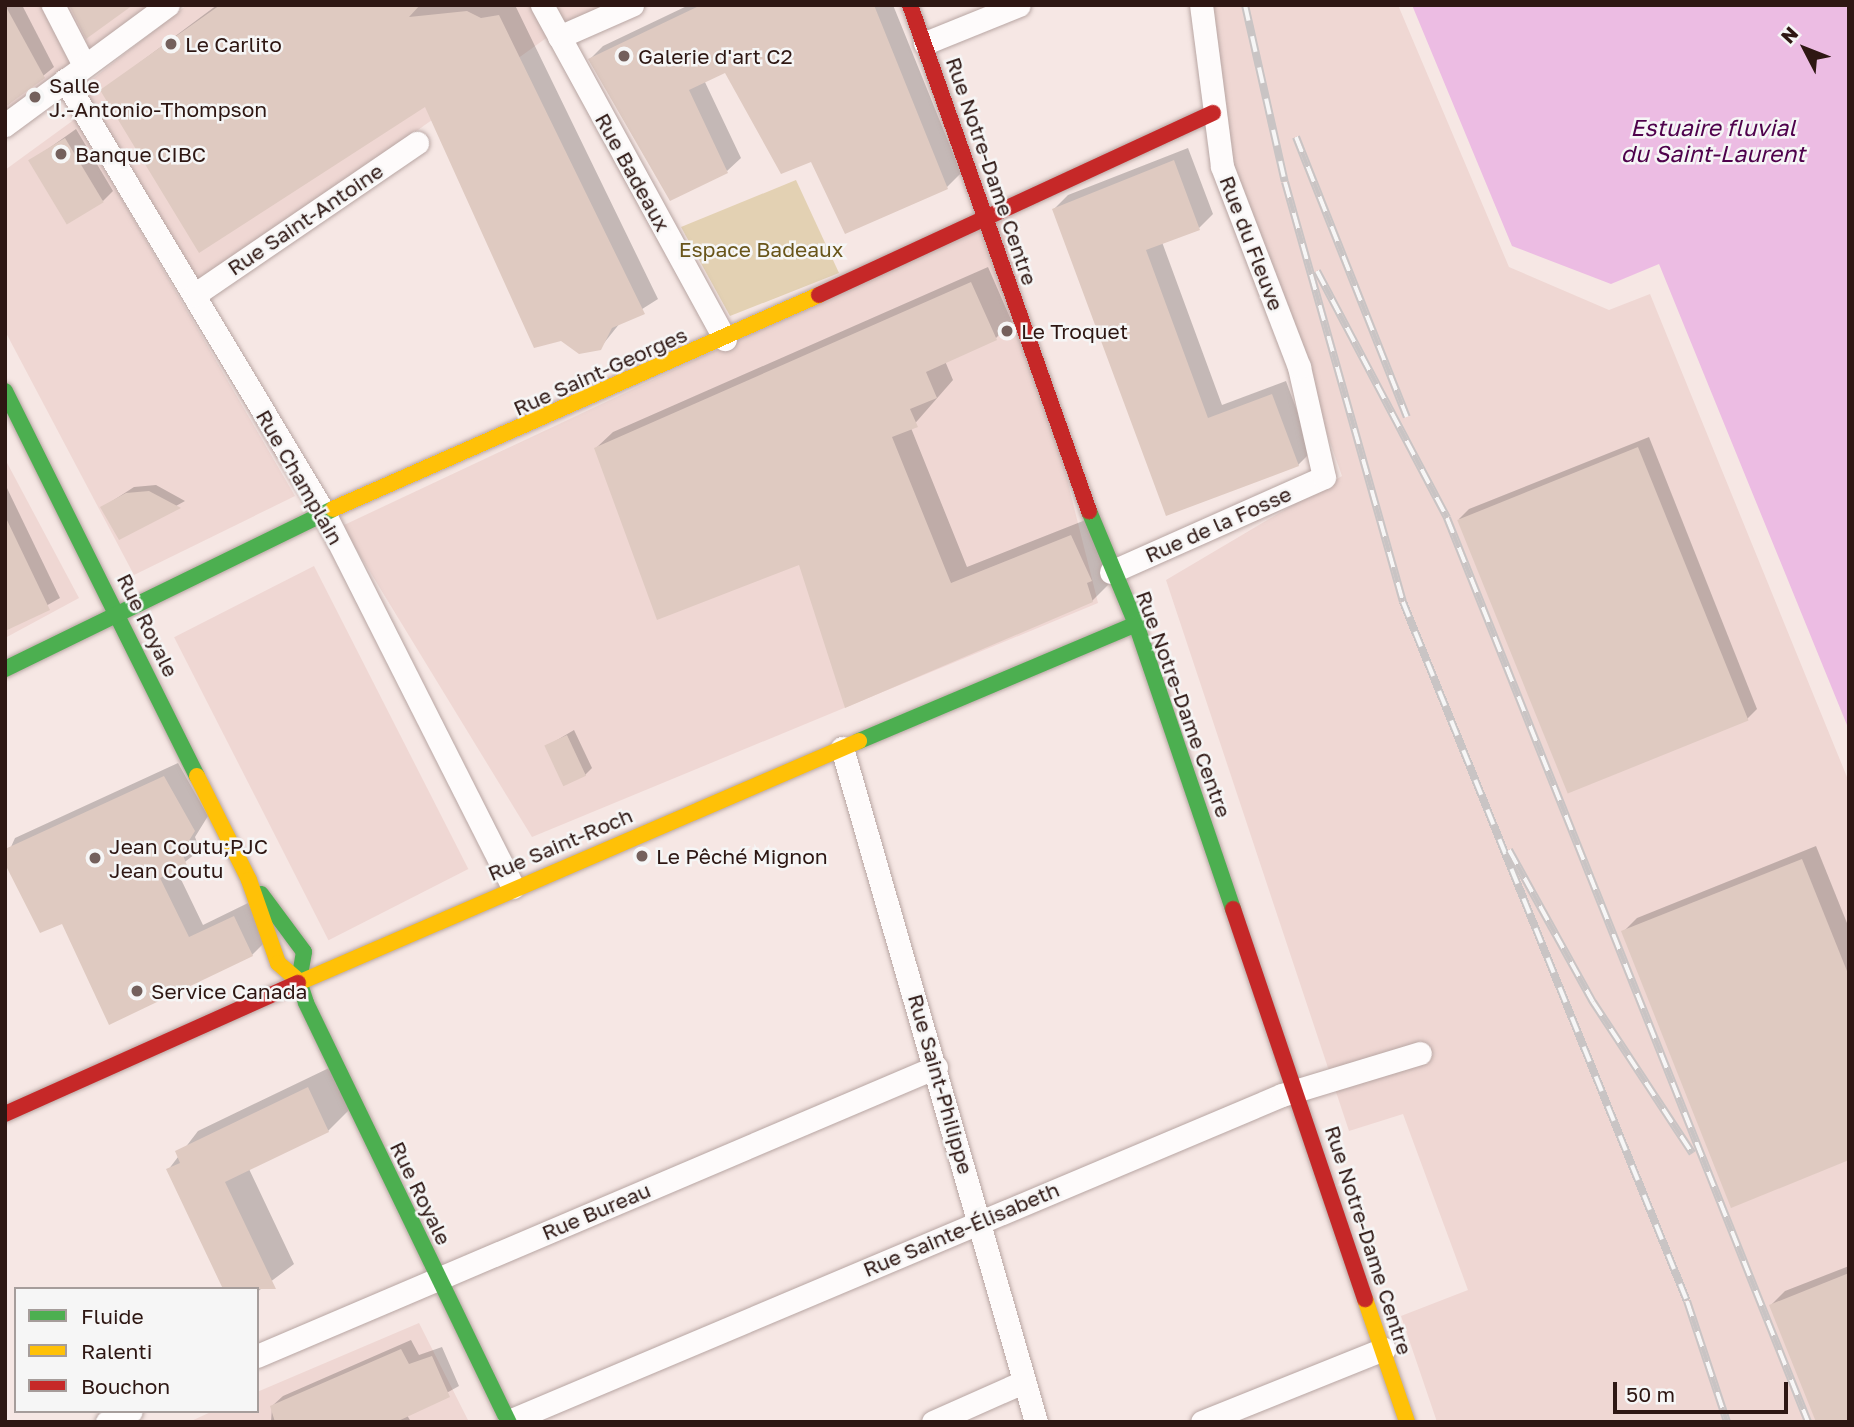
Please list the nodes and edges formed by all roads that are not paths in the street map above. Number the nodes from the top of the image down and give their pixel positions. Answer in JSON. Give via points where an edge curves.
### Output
{"nodes":[{"id":1,"x":53,"y":5,"type":"edge"},
{"id":2,"x":168,"y":5,"type":"edge"},
{"id":3,"x":542,"y":5,"type":"edge"},
{"id":4,"x":632,"y":5,"type":"edge"},
{"id":5,"x":910,"y":5,"type":"edge"},
{"id":6,"x":1019,"y":5,"type":"edge"},
{"id":7,"x":1200,"y":5,"type":"edge"},
{"id":8,"x":559,"y":37,"type":"junction"},
{"id":9,"x":925,"y":43,"type":"junction"},
{"id":10,"x":84,"y":65,"type":"junction"},
{"id":11,"x":65,"y":80,"type":"junction"},
{"id":12,"x":1213,"y":113,"type":"junction"},
{"id":13,"x":5,"y":125,"type":"edge"},
{"id":14,"x":417,"y":143,"type":"dead end"},
{"id":15,"x":986,"y":215,"type":"junction"},
{"id":16,"x":194,"y":295,"type":"junction"},
{"id":17,"x":725,"y":339,"type":"junction"},
{"id":18,"x":5,"y":391,"type":"edge"},
{"id":19,"x":1324,"y":477,"type":"joint"},
{"id":20,"x":324,"y":513,"type":"junction"},
{"id":21,"x":1111,"y":572,"type":"junction"},
{"id":22,"x":119,"y":611,"type":"junction"},
{"id":23,"x":1136,"y":624,"type":"junction"},
{"id":24,"x":5,"y":669,"type":"edge"},
{"id":25,"x":842,"y":748,"type":"junction"},
{"id":26,"x":249,"y":880,"type":"junction"},
{"id":27,"x":513,"y":887,"type":"junction"},
{"id":28,"x":299,"y":981,"type":"junction"},
{"id":29,"x":1420,"y":1054,"type":"dead end"},
{"id":30,"x":936,"y":1067,"type":"junction"},
{"id":31,"x":1297,"y":1092,"type":"junction"},
{"id":32,"x":5,"y":1114,"type":"edge"},
{"id":33,"x":979,"y":1221,"type":"junction"},
{"id":34,"x":438,"y":1278,"type":"junction"},
{"id":35,"x":1384,"y":1349,"type":"junction"},
{"id":36,"x":259,"y":1355,"type":"edge"},
{"id":37,"x":1023,"y":1382,"type":"junction"},
{"id":38,"x":127,"y":1413,"type":"edge"},
{"id":39,"x":509,"y":1421,"type":"edge"},
{"id":40,"x":107,"y":1422,"type":"edge"},
{"id":41,"x":933,"y":1422,"type":"edge"},
{"id":42,"x":1036,"y":1422,"type":"edge"},
{"id":43,"x":1202,"y":1422,"type":"edge"},
{"id":44,"x":1406,"y":1422,"type":"edge"}],
"edges":[{"from":1,"to":10,"type":"street"},
{"from":2,"to":10,"type":"street"},
{"from":3,"to":8,"type":"street","name":"Rue Badeaux"},
{"from":4,"to":8,"type":"street"},
{"from":5,"to":9,"type":"main road","name":"Rue Notre-Dame Centre"},
{"from":6,"to":9,"type":"street"},
{"from":7,"to":12,"type":"street","name":"Rue du Fleuve"},
{"from":8,"to":17,"type":"street","name":"Rue Badeaux"},
{"from":9,"to":15,"type":"main road","name":"Rue Notre-Dame Centre"},
{"from":10,"to":11,"type":"street"},
{"from":11,"to":13,"type":"street"},
{"from":11,"to":16,"type":"street","name":"Rue Champlain"},
{"from":12,"to":15,"type":"main road","name":"Rue Saint-Georges"},
{"from":12,"to":19,"type":"street","name":"Rue du Fleuve","via":[[1222,166],[1299,367]]},
{"from":14,"to":16,"type":"street","name":"Rue Saint-Antoine"},
{"from":15,"to":17,"type":"main road","name":"Rue Saint-Georges"},
{"from":15,"to":21,"type":"main road","name":"Rue Notre-Dame Centre"},
{"from":16,"to":20,"type":"street","name":"Rue Champlain"},
{"from":17,"to":20,"type":"main road","name":"Rue Saint-Georges"},
{"from":18,"to":22,"type":"main road","name":"Rue Royale"},
{"from":19,"to":21,"type":"street","name":"Rue de la Fosse"},
{"from":20,"to":22,"type":"main road","name":"Rue Saint-Georges"},
{"from":20,"to":27,"type":"street","name":"Rue Champlain"},
{"from":21,"to":23,"type":"main road","name":"Rue Notre-Dame Centre"},
{"from":22,"to":24,"type":"main road","name":"Rue Saint-Georges"},
{"from":22,"to":26,"type":"main road","name":"Rue Royale"},
{"from":23,"to":25,"type":"main road","name":"Rue Saint-Roch"},
{"from":23,"to":31,"type":"main road","name":"Rue Notre-Dame Centre"},
{"from":25,"to":27,"type":"main road","name":"Rue Saint-Roch"},
{"from":25,"to":30,"type":"street","name":"Rue Saint-Philippe"},
{"from":26,"to":28,"type":"main road","name":"Rue Royale","via":[[278,963]]},
{"from":26,"to":28,"type":"main road","name":"Rue Royale","via":[[304,952]]},
{"from":27,"to":28,"type":"main road","name":"Rue Saint-Roch"},
{"from":28,"to":32,"type":"main road","name":"Rue Saint-Roch"},
{"from":28,"to":34,"type":"main road","name":"Rue Royale"},
{"from":29,"to":31,"type":"street","name":"Rue Sainte-Élisabeth"},
{"from":30,"to":33,"type":"street","name":"Rue Saint-Philippe"},
{"from":30,"to":34,"type":"street","name":"Rue Bureau"},
{"from":31,"to":33,"type":"street","name":"Rue Sainte-Élisabeth"},
{"from":31,"to":35,"type":"main road","name":"Rue Notre-Dame Centre"},
{"from":33,"to":37,"type":"street","name":"Rue Saint-Philippe"},
{"from":33,"to":39,"type":"street","name":"Rue Sainte-Élisabeth"},
{"from":34,"to":36,"type":"street","name":"Rue Bureau"},
{"from":34,"to":39,"type":"main road","name":"Rue Royale"},
{"from":35,"to":43,"type":"street"},
{"from":35,"to":44,"type":"main road","name":"Rue Notre-Dame Centre"},
{"from":37,"to":41,"type":"street"},
{"from":37,"to":42,"type":"street","name":"Rue Saint-Philippe"},
{"from":38,"to":40,"type":"street"}]}
